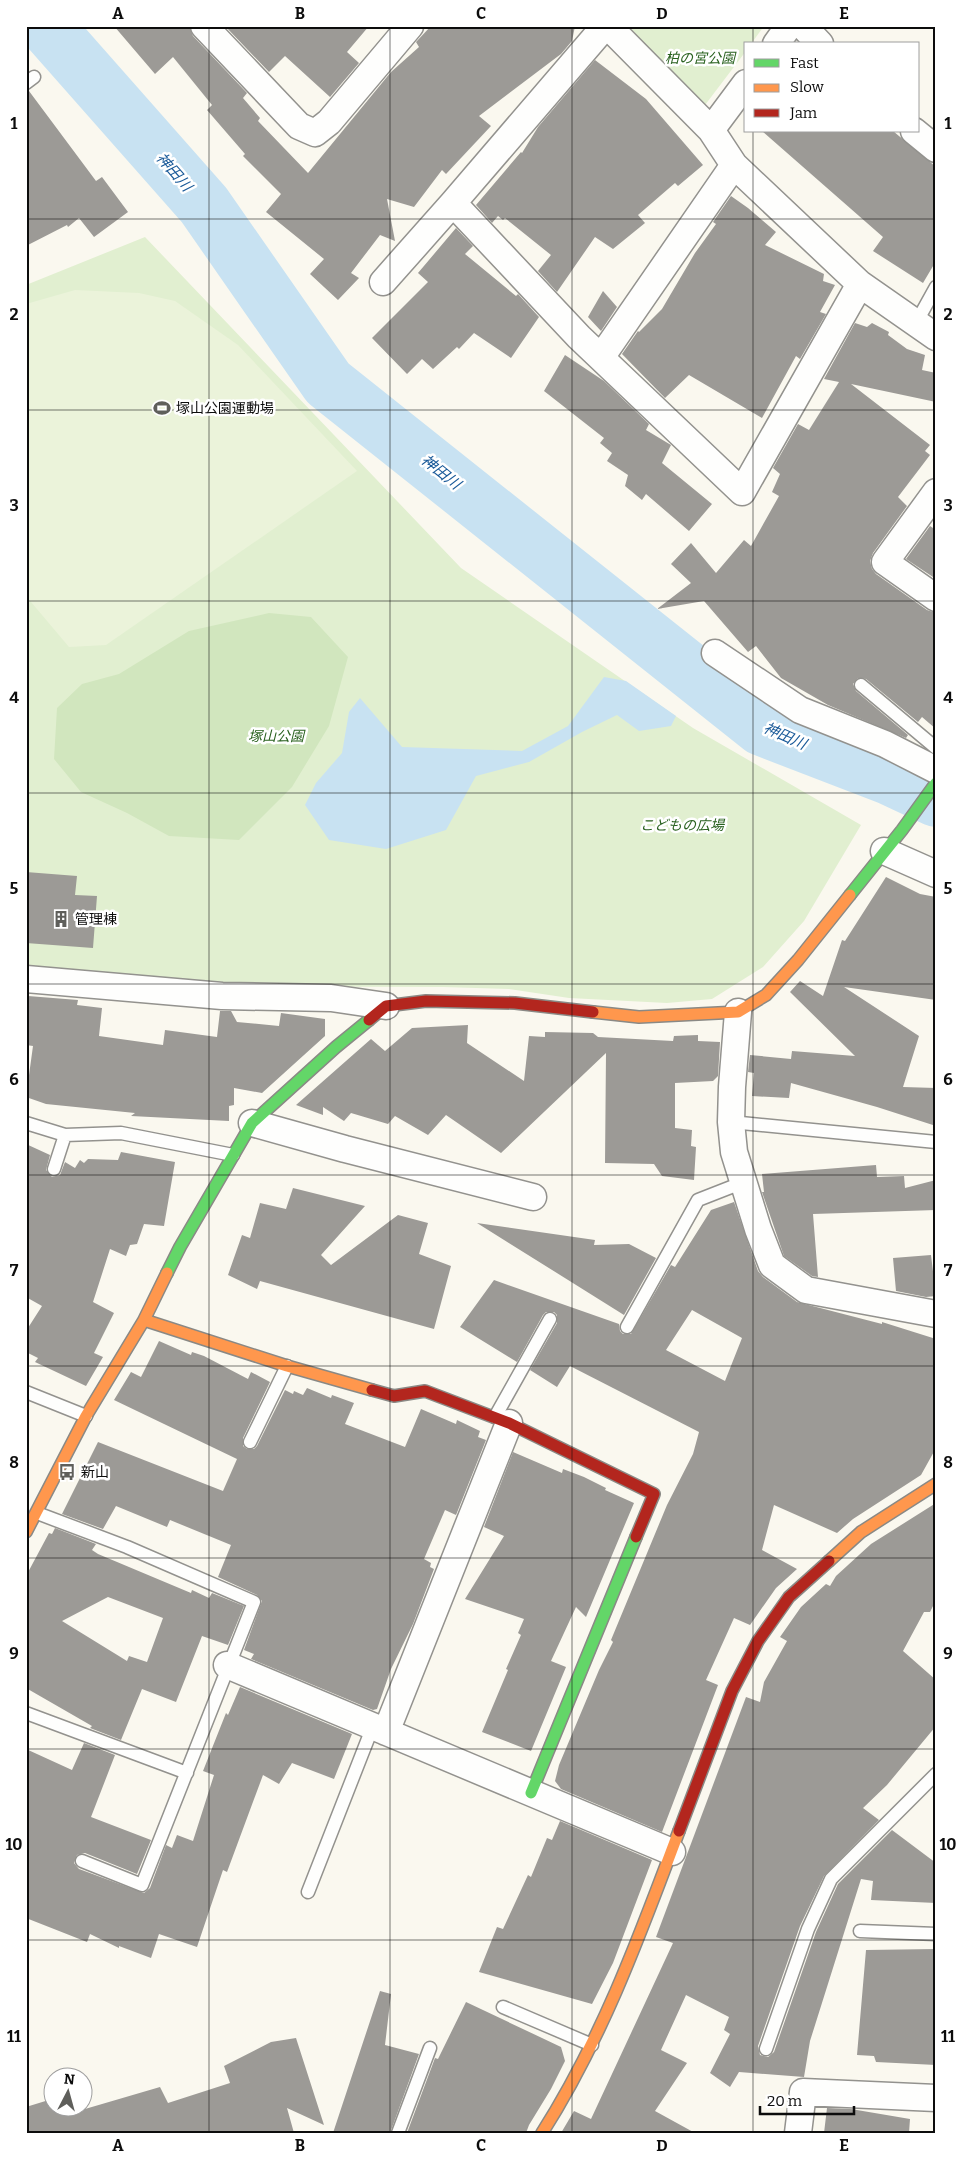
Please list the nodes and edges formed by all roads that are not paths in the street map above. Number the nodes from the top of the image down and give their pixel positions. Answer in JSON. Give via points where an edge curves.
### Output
{"nodes":[{"id":1,"x":204,"y":26,"type":"edge"},
{"id":2,"x":410,"y":26,"type":"edge"},
{"id":3,"x":607,"y":26,"type":"edge"},
{"id":4,"x":789,"y":26,"type":"edge"},
{"id":5,"x":803,"y":26,"type":"edge"},
{"id":6,"x":777,"y":42,"type":"edge"},
{"id":7,"x":818,"y":42,"type":"edge"},
{"id":8,"x":744,"y":86,"type":"edge"},
{"id":9,"x":711,"y":130,"type":"junction"},
{"id":10,"x":915,"y":132,"type":"edge"},
{"id":11,"x":936,"y":149,"type":"edge"},
{"id":12,"x":734,"y":165,"type":"junction"},
{"id":13,"x":453,"y":203,"type":"junction"},
{"id":14,"x":383,"y":282,"type":"dead end"},
{"id":15,"x":860,"y":284,"type":"junction"},
{"id":16,"x":936,"y":287,"type":"edge"},
{"id":17,"x":926,"y":330,"type":"edge"},
{"id":18,"x":602,"y":356,"type":"junction"},
{"id":19,"x":936,"y":492,"type":"edge"},
{"id":20,"x":936,"y":598,"type":"edge"},
{"id":21,"x":714,"y":653,"type":"dead end"},
{"id":22,"x":861,"y":685,"type":"dead end"},
{"id":23,"x":936,"y":748,"type":"edge"},
{"id":24,"x":936,"y":770,"type":"edge"},
{"id":25,"x":936,"y":783,"type":"edge"},
{"id":26,"x":884,"y":851,"type":"junction"},
{"id":27,"x":936,"y":874,"type":"edge"},
{"id":28,"x":26,"y":979,"type":"edge"},
{"id":29,"x":386,"y":1006,"type":"junction"},
{"id":30,"x":738,"y":1012,"type":"junction"},
{"id":31,"x":252,"y":1122,"type":"junction"},
{"id":32,"x":732,"y":1122,"type":"junction"},
{"id":33,"x":26,"y":1123,"type":"edge"},
{"id":34,"x":65,"y":1136,"type":"junction"},
{"id":35,"x":936,"y":1142,"type":"edge"},
{"id":36,"x":233,"y":1155,"type":"junction"},
{"id":37,"x":54,"y":1169,"type":"dead end"},
{"id":38,"x":744,"y":1182,"type":"junction"},
{"id":39,"x":533,"y":1197,"type":"dead end"},
{"id":40,"x":936,"y":1314,"type":"edge"},
{"id":41,"x":144,"y":1320,"type":"junction"},
{"id":42,"x":550,"y":1320,"type":"dead end"},
{"id":43,"x":627,"y":1327,"type":"dead end"},
{"id":44,"x":287,"y":1366,"type":"junction"},
{"id":45,"x":26,"y":1392,"type":"edge"},
{"id":46,"x":86,"y":1416,"type":"junction"},
{"id":47,"x":502,"y":1420,"type":"junction"},
{"id":48,"x":250,"y":1442,"type":"dead end"},
{"id":49,"x":936,"y":1484,"type":"edge"},
{"id":50,"x":36,"y":1513,"type":"junction"},
{"id":51,"x":26,"y":1532,"type":"edge"},
{"id":52,"x":227,"y":1665,"type":"junction"},
{"id":53,"x":26,"y":1713,"type":"edge"},
{"id":54,"x":379,"y":1729,"type":"junction"},
{"id":55,"x":187,"y":1773,"type":"junction"},
{"id":56,"x":936,"y":1774,"type":"edge"},
{"id":57,"x":531,"y":1793,"type":"junction"},
{"id":58,"x":672,"y":1852,"type":"junction"},
{"id":59,"x":82,"y":1861,"type":"dead end"},
{"id":60,"x":308,"y":1892,"type":"dead end"},
{"id":61,"x":860,"y":1931,"type":"dead end"},
{"id":62,"x":936,"y":1934,"type":"edge"},
{"id":63,"x":503,"y":2007,"type":"dead end"},
{"id":64,"x":592,"y":2045,"type":"junction"},
{"id":65,"x":430,"y":2048,"type":"dead end"},
{"id":66,"x":766,"y":2049,"type":"dead end"},
{"id":67,"x":936,"y":2098,"type":"edge"},
{"id":68,"x":398,"y":2133,"type":"edge"},
{"id":69,"x":542,"y":2133,"type":"edge"},
{"id":70,"x":798,"y":2133,"type":"edge"}],
"edges":[{"from":1,"to":2,"type":"street","via":[[299,126],[315,132],[329,122]]},
{"from":3,"to":9,"type":"street"},
{"from":3,"to":13,"type":"street"},
{"from":4,"to":6,"type":"street"},
{"from":5,"to":7,"type":"street"},
{"from":8,"to":9,"type":"street"},
{"from":9,"to":12,"type":"street"},
{"from":10,"to":11,"type":"street"},
{"from":12,"to":15,"type":"street"},
{"from":12,"to":18,"type":"street"},
{"from":13,"to":14,"type":"street"},
{"from":13,"to":18,"type":"street","via":[[579,337]]},
{"from":15,"to":17,"type":"street"},
{"from":15,"to":18,"type":"street","via":[[742,492]]},
{"from":16,"to":17,"type":"lane"},
{"from":19,"to":20,"type":"street","via":[[885,562]]},
{"from":21,"to":24,"type":"street","via":[[800,710],[885,744]]},
{"from":22,"to":23,"type":"lane"},
{"from":25,"to":26,"type":"street"},
{"from":26,"to":27,"type":"street"},
{"from":26,"to":30,"type":"street","via":[[798,960],[766,995]]},
{"from":28,"to":29,"type":"street","via":[[222,996],[331,998]]},
{"from":29,"to":30,"type":"street","via":[[426,1001],[515,1003],[639,1017]]},
{"from":29,"to":31,"type":"street"},
{"from":30,"to":32,"type":"street"},
{"from":31,"to":36,"type":"street"},
{"from":31,"to":39,"type":"street"},
{"from":32,"to":35,"type":"lane"},
{"from":32,"to":38,"type":"street","via":[[734,1152]]},
{"from":33,"to":34,"type":"lane"},
{"from":34,"to":36,"type":"lane","via":[[121,1134]]},
{"from":34,"to":37,"type":"lane"},
{"from":36,"to":41,"type":"street","via":[[180,1246]]},
{"from":38,"to":40,"type":"street","via":[[772,1265],[806,1290]]},
{"from":38,"to":43,"type":"lane","via":[[698,1200]]},
{"from":41,"to":44,"type":"street"},
{"from":41,"to":46,"type":"street"},
{"from":42,"to":47,"type":"lane"},
{"from":44,"to":47,"type":"street","via":[[394,1396],[426,1391]]},
{"from":44,"to":48,"type":"lane"},
{"from":45,"to":46,"type":"lane"},
{"from":46,"to":50,"type":"street"},
{"from":47,"to":54,"type":"street"},
{"from":47,"to":57,"type":"street","via":[[654,1494]]},
{"from":49,"to":58,"type":"street","via":[[861,1532],[789,1596],[758,1642],[732,1691]]},
{"from":50,"to":51,"type":"street"},
{"from":50,"to":52,"type":"lane","via":[[127,1547],[254,1602]]},
{"from":52,"to":54,"type":"street"},
{"from":52,"to":55,"type":"lane"},
{"from":53,"to":55,"type":"lane"},
{"from":54,"to":57,"type":"street"},
{"from":54,"to":60,"type":"lane"},
{"from":55,"to":59,"type":"lane","via":[[142,1885]]},
{"from":56,"to":66,"type":"lane","via":[[831,1878],[808,1928]]},
{"from":57,"to":58,"type":"street"},
{"from":58,"to":64,"type":"street","via":[[627,1969]]},
{"from":61,"to":62,"type":"lane"},
{"from":63,"to":64,"type":"lane"},
{"from":64,"to":69,"type":"street"},
{"from":65,"to":68,"type":"lane"},
{"from":67,"to":70,"type":"street","via":[[803,2092]]}]}
